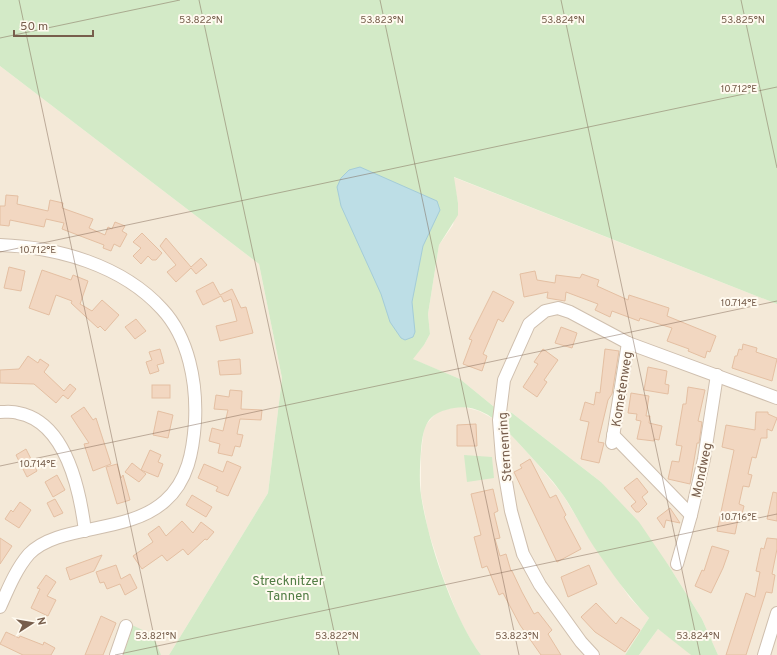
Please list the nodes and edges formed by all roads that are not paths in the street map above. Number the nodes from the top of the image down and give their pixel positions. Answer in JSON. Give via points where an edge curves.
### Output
{"nodes":[{"id":1,"x":0,"y":244,"type":"edge"},
{"id":2,"x":628,"y":343,"type":"junction"},
{"id":3,"x":717,"y":375,"type":"junction"},
{"id":4,"x":777,"y":398,"type":"edge"},
{"id":5,"x":0,"y":412,"type":"edge"},
{"id":6,"x":691,"y":515,"type":"junction"},
{"id":7,"x":85,"y":531,"type":"junction"},
{"id":8,"x":676,"y":564,"type":"dead end"},
{"id":9,"x":0,"y":607,"type":"edge"},
{"id":10,"x":777,"y":613,"type":"edge"},
{"id":11,"x":126,"y":626,"type":"dead end"},
{"id":12,"x":116,"y":655,"type":"edge"},
{"id":13,"x":593,"y":655,"type":"edge"},
{"id":14,"x":764,"y":655,"type":"edge"}],
"edges":[{"from":1,"to":7,"type":"street","via":[[62,254],[110,271],[162,309],[176,328],[186,352],[193,381],[195,418],[193,444],[179,486],[151,512],[134,520]]},
{"from":2,"to":3,"type":"street","name":"Sternenring"},
{"from":2,"to":6,"type":"street","name":"Kometenweg","via":[[613,440]]},
{"from":2,"to":13,"type":"street","name":"Sternenring","via":[[570,312],[558,308],[545,311],[529,324],[516,351],[504,380],[499,420],[508,493],[523,554],[540,585]]},
{"from":3,"to":4,"type":"street","name":"Sternenring"},
{"from":3,"to":6,"type":"street","name":"Mondweg","via":[[704,459]]},
{"from":5,"to":7,"type":"street","via":[[18,413],[37,420],[58,441],[72,468],[82,504]]},
{"from":6,"to":8,"type":"street","name":"Mondweg"},
{"from":7,"to":9,"type":"street","via":[[49,541],[30,553],[16,572]]},
{"from":10,"to":14,"type":"street"},
{"from":11,"to":12,"type":"street"}]}
